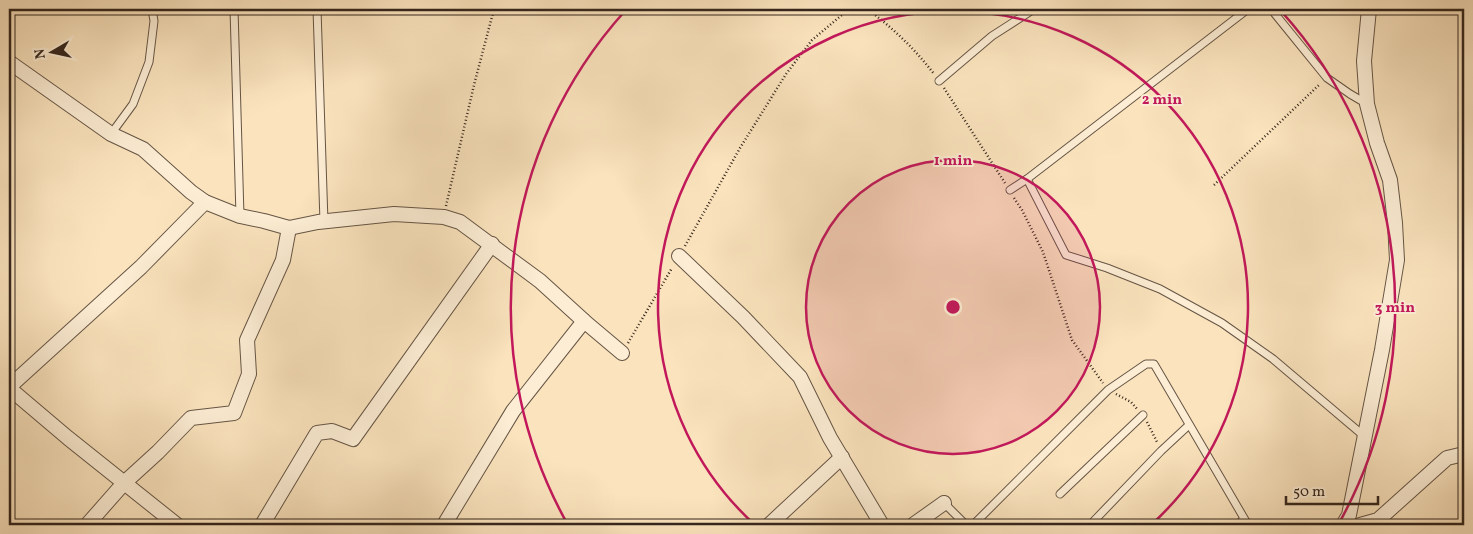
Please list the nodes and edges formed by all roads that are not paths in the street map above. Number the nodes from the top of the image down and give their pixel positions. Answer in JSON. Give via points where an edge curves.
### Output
{"nodes":[{"id":1,"x":152,"y":9,"type":"edge"},
{"id":2,"x":234,"y":9,"type":"edge"},
{"id":3,"x":317,"y":9,"type":"edge"},
{"id":4,"x":1034,"y":9,"type":"edge"},
{"id":5,"x":1248,"y":9,"type":"edge"},
{"id":6,"x":1271,"y":9,"type":"edge"},
{"id":7,"x":1369,"y":9,"type":"edge"},
{"id":8,"x":9,"y":62,"type":"edge"},
{"id":9,"x":939,"y":81,"type":"road end"},
{"id":10,"x":1367,"y":104,"type":"junction"},
{"id":11,"x":111,"y":134,"type":"junction"},
{"id":12,"x":1027,"y":180,"type":"junction"},
{"id":13,"x":1010,"y":190,"type":"road end"},
{"id":14,"x":205,"y":202,"type":"junction"},
{"id":15,"x":240,"y":216,"type":"junction"},
{"id":16,"x":324,"y":222,"type":"junction"},
{"id":17,"x":290,"y":228,"type":"junction"},
{"id":18,"x":492,"y":244,"type":"junction"},
{"id":19,"x":679,"y":256,"type":"road end"},
{"id":20,"x":584,"y":321,"type":"junction"},
{"id":21,"x":622,"y":353,"type":"road end"},
{"id":22,"x":9,"y":387,"type":"edge"},
{"id":23,"x":1143,"y":415,"type":"road end"},
{"id":24,"x":1189,"y":425,"type":"junction"},
{"id":25,"x":1364,"y":436,"type":"junction"},
{"id":26,"x":1464,"y":454,"type":"edge"},
{"id":27,"x":842,"y":457,"type":"junction"},
{"id":28,"x":124,"y":483,"type":"junction"},
{"id":29,"x":1060,"y":494,"type":"dead end"},
{"id":30,"x":944,"y":503,"type":"joint"},
{"id":31,"x":1246,"y":522,"type":"edge"},
{"id":32,"x":87,"y":525,"type":"edge"},
{"id":33,"x":177,"y":525,"type":"edge"},
{"id":34,"x":262,"y":525,"type":"edge"},
{"id":35,"x":444,"y":525,"type":"edge"},
{"id":36,"x":768,"y":525,"type":"edge"},
{"id":37,"x":882,"y":525,"type":"edge"},
{"id":38,"x":913,"y":525,"type":"edge"},
{"id":39,"x":966,"y":525,"type":"edge"},
{"id":40,"x":973,"y":525,"type":"edge"},
{"id":41,"x":1090,"y":525,"type":"edge"},
{"id":42,"x":1237,"y":525,"type":"edge"},
{"id":43,"x":1343,"y":525,"type":"edge"},
{"id":44,"x":1360,"y":525,"type":"edge"}],
"edges":[{"from":1,"to":11,"type":"lane","via":[[150,62],[134,104]]},
{"from":2,"to":15,"type":"lane"},
{"from":3,"to":16,"type":"lane"},
{"from":4,"to":9,"type":"lane","via":[[992,36]]},
{"from":5,"to":12,"type":"lane"},
{"from":6,"to":10,"type":"lane","via":[[1327,78]]},
{"from":7,"to":10,"type":"street","via":[[1364,61]]},
{"from":8,"to":11,"type":"street"},
{"from":10,"to":25,"type":"street","via":[[1390,180],[1398,260]]},
{"from":11,"to":14,"type":"street","via":[[143,149]]},
{"from":12,"to":13,"type":"lane"},
{"from":12,"to":25,"type":"lane","via":[[1066,255],[1160,289],[1222,323],[1272,359]]},
{"from":14,"to":15,"type":"street"},
{"from":14,"to":22,"type":"street","via":[[141,267]]},
{"from":15,"to":17,"type":"street"},
{"from":16,"to":17,"type":"street"},
{"from":16,"to":18,"type":"street","via":[[394,214],[444,217],[460,222]]},
{"from":17,"to":28,"type":"street","via":[[283,260],[247,340],[250,374],[234,413],[191,418]]},
{"from":18,"to":20,"type":"street"},
{"from":18,"to":34,"type":"street","via":[[353,439],[332,431],[317,433]]},
{"from":19,"to":27,"type":"street","via":[[800,377]]},
{"from":20,"to":21,"type":"street"},
{"from":20,"to":35,"type":"street","via":[[513,411]]},
{"from":22,"to":28,"type":"street"},
{"from":23,"to":29,"type":"lane"},
{"from":24,"to":31,"type":"lane"},
{"from":24,"to":40,"type":"lane","via":[[1154,364],[1146,364],[1108,390]]},
{"from":24,"to":41,"type":"lane"},
{"from":25,"to":43,"type":"street","via":[[1349,515]]},
{"from":26,"to":44,"type":"street","via":[[1447,458],[1378,520]]},
{"from":27,"to":36,"type":"street"},
{"from":27,"to":37,"type":"street"},
{"from":28,"to":32,"type":"street"},
{"from":28,"to":33,"type":"street"},
{"from":30,"to":38,"type":"street"},
{"from":30,"to":39,"type":"lane"},
{"from":31,"to":42,"type":"lane"}]}
